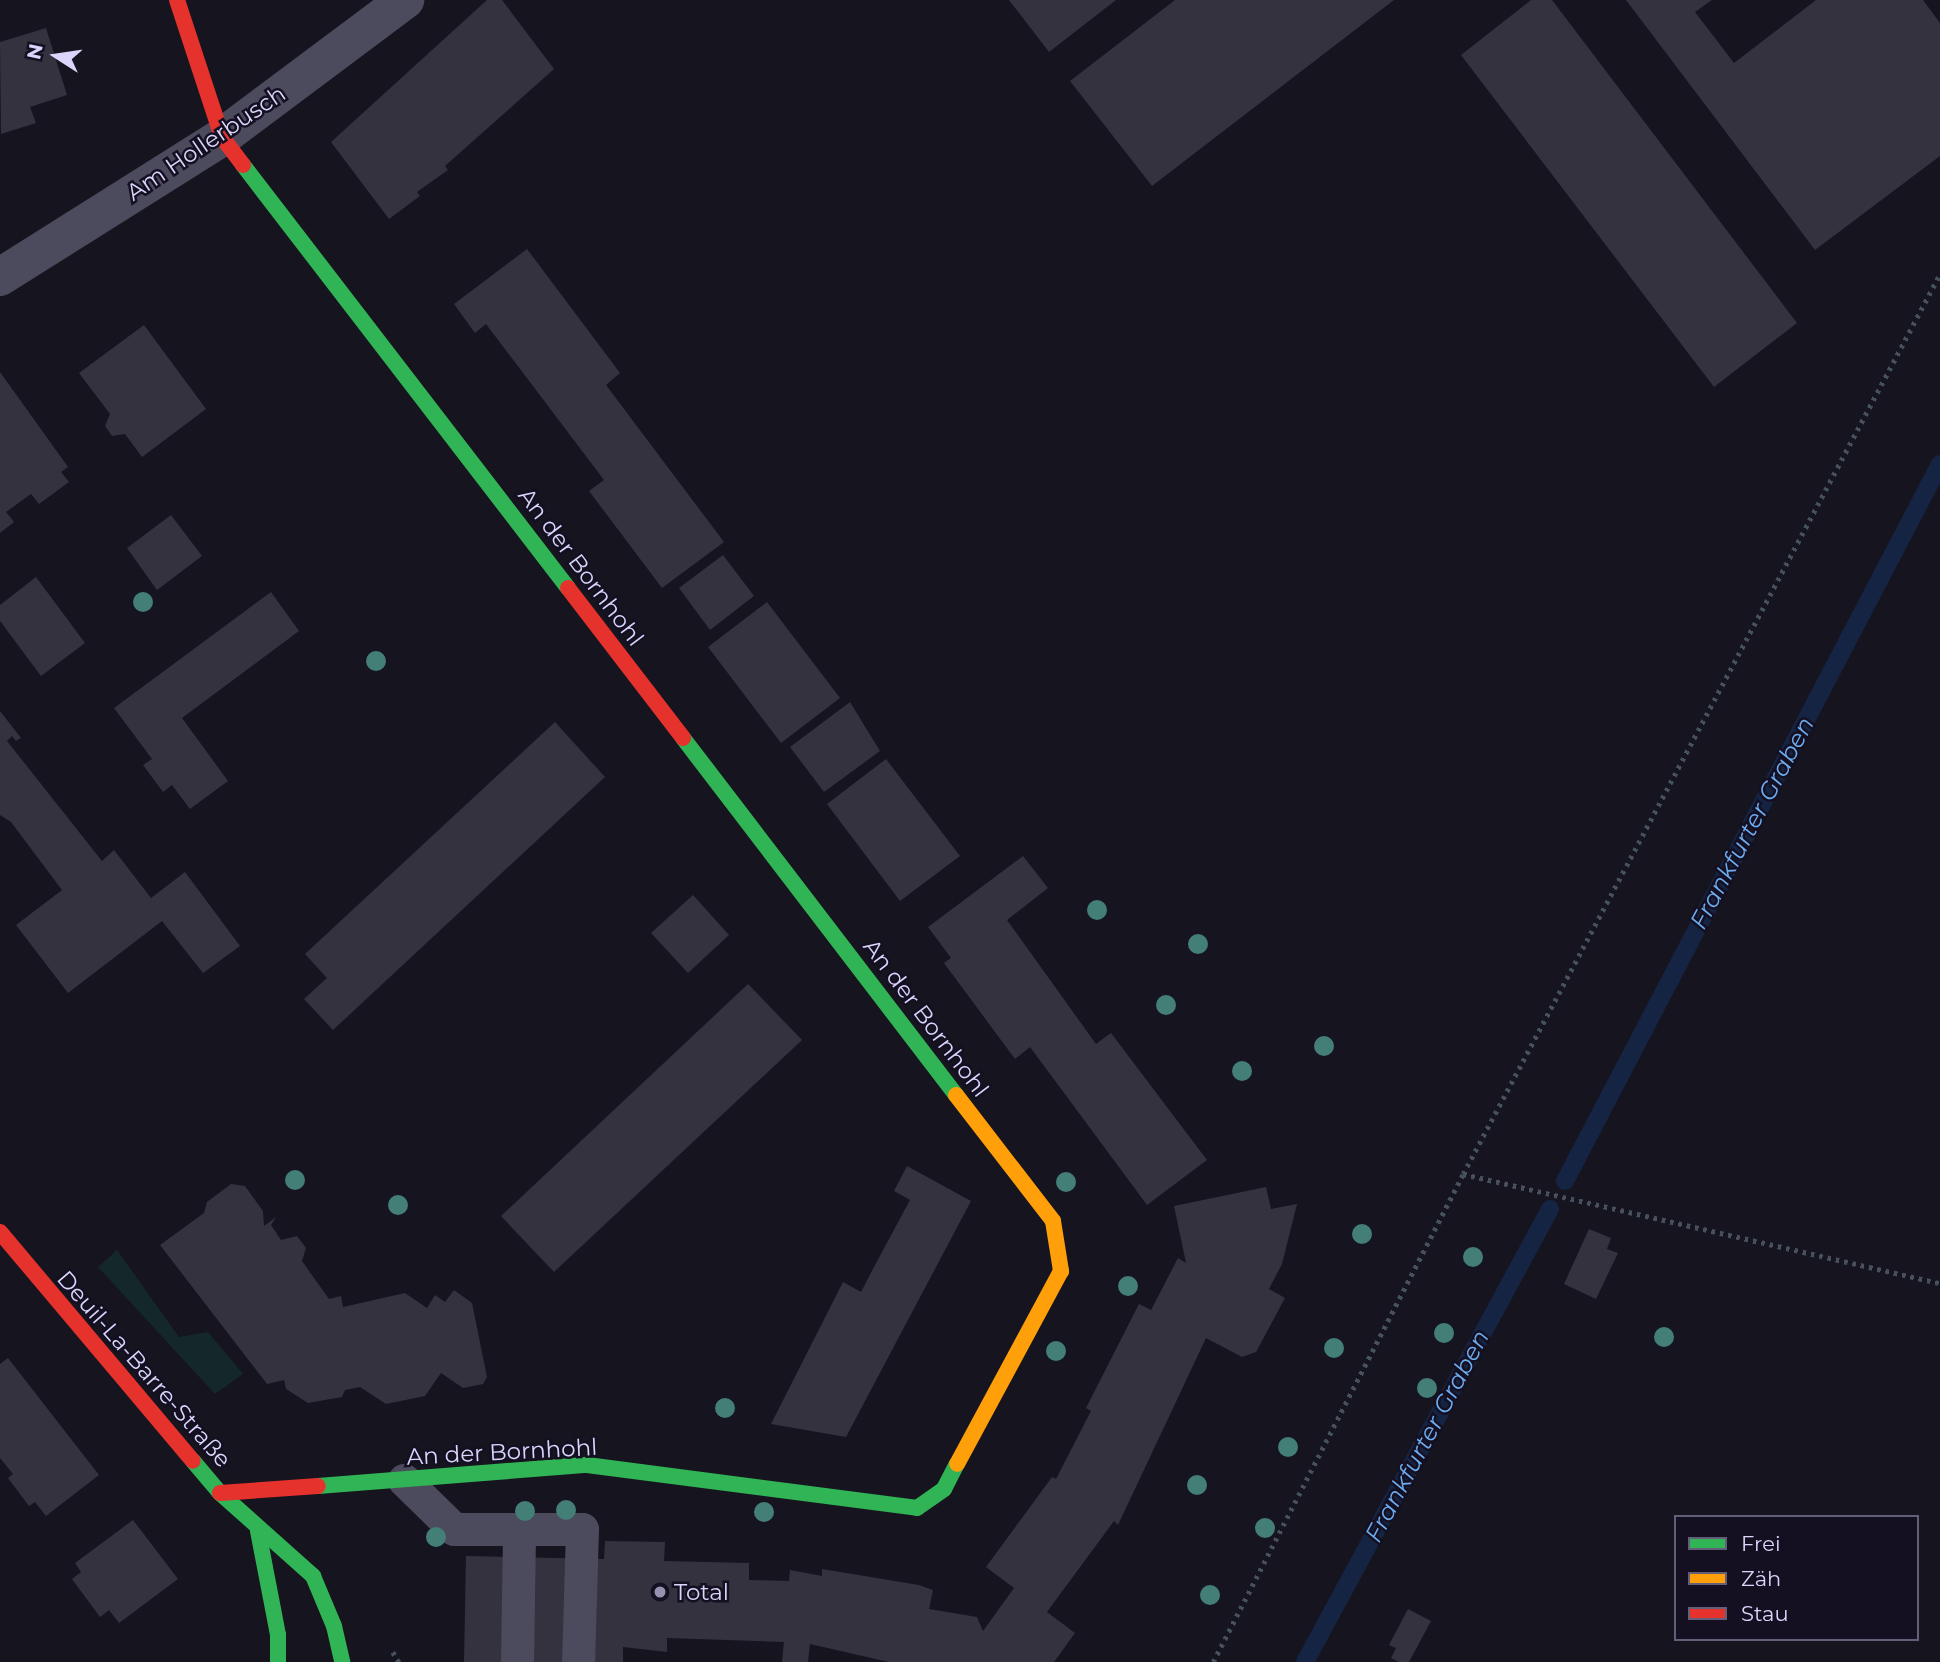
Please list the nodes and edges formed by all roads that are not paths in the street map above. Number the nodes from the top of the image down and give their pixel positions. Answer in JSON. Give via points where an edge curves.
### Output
{"nodes":[{"id":1,"x":177,"y":0,"type":"edge"},
{"id":2,"x":405,"y":0,"type":"edge"},
{"id":3,"x":222,"y":137,"type":"junction"},
{"id":4,"x":0,"y":276,"type":"edge"},
{"id":5,"x":0,"y":1232,"type":"edge"},
{"id":6,"x":404,"y":1480,"type":"junction"},
{"id":7,"x":220,"y":1493,"type":"junction"},
{"id":8,"x":519,"y":1529,"type":"junction"},
{"id":9,"x":258,"y":1531,"type":"junction"},
{"id":10,"x":278,"y":1662,"type":"edge"},
{"id":11,"x":342,"y":1662,"type":"edge"},
{"id":12,"x":517,"y":1662,"type":"edge"},
{"id":13,"x":578,"y":1662,"type":"edge"}],
"edges":[{"from":1,"to":3,"type":"street","name":"An der Bornhohl"},
{"from":2,"to":3,"type":"street","name":"Am Hollerbusch"},
{"from":3,"to":4,"type":"street","name":"Am Hollerbusch"},
{"from":3,"to":6,"type":"street","name":"An der Bornhohl","via":[[1053,1221],[1061,1271],[944,1489],[917,1508],[587,1465]]},
{"from":5,"to":7,"type":"street","name":"Deuil-La-Barre-Straße"},
{"from":6,"to":7,"type":"street","name":"An der Bornhohl"},
{"from":6,"to":8,"type":"lane","via":[[454,1529]]},
{"from":7,"to":9,"type":"street","name":"Deuil-La-Barre-Straße"},
{"from":8,"to":12,"type":"lane"},
{"from":8,"to":13,"type":"lane","via":[[582,1529]]},
{"from":9,"to":10,"type":"street","via":[[278,1635]]},
{"from":9,"to":11,"type":"street","name":"Deuil-La-Barre-Straße","via":[[313,1576],[334,1626]]}]}
